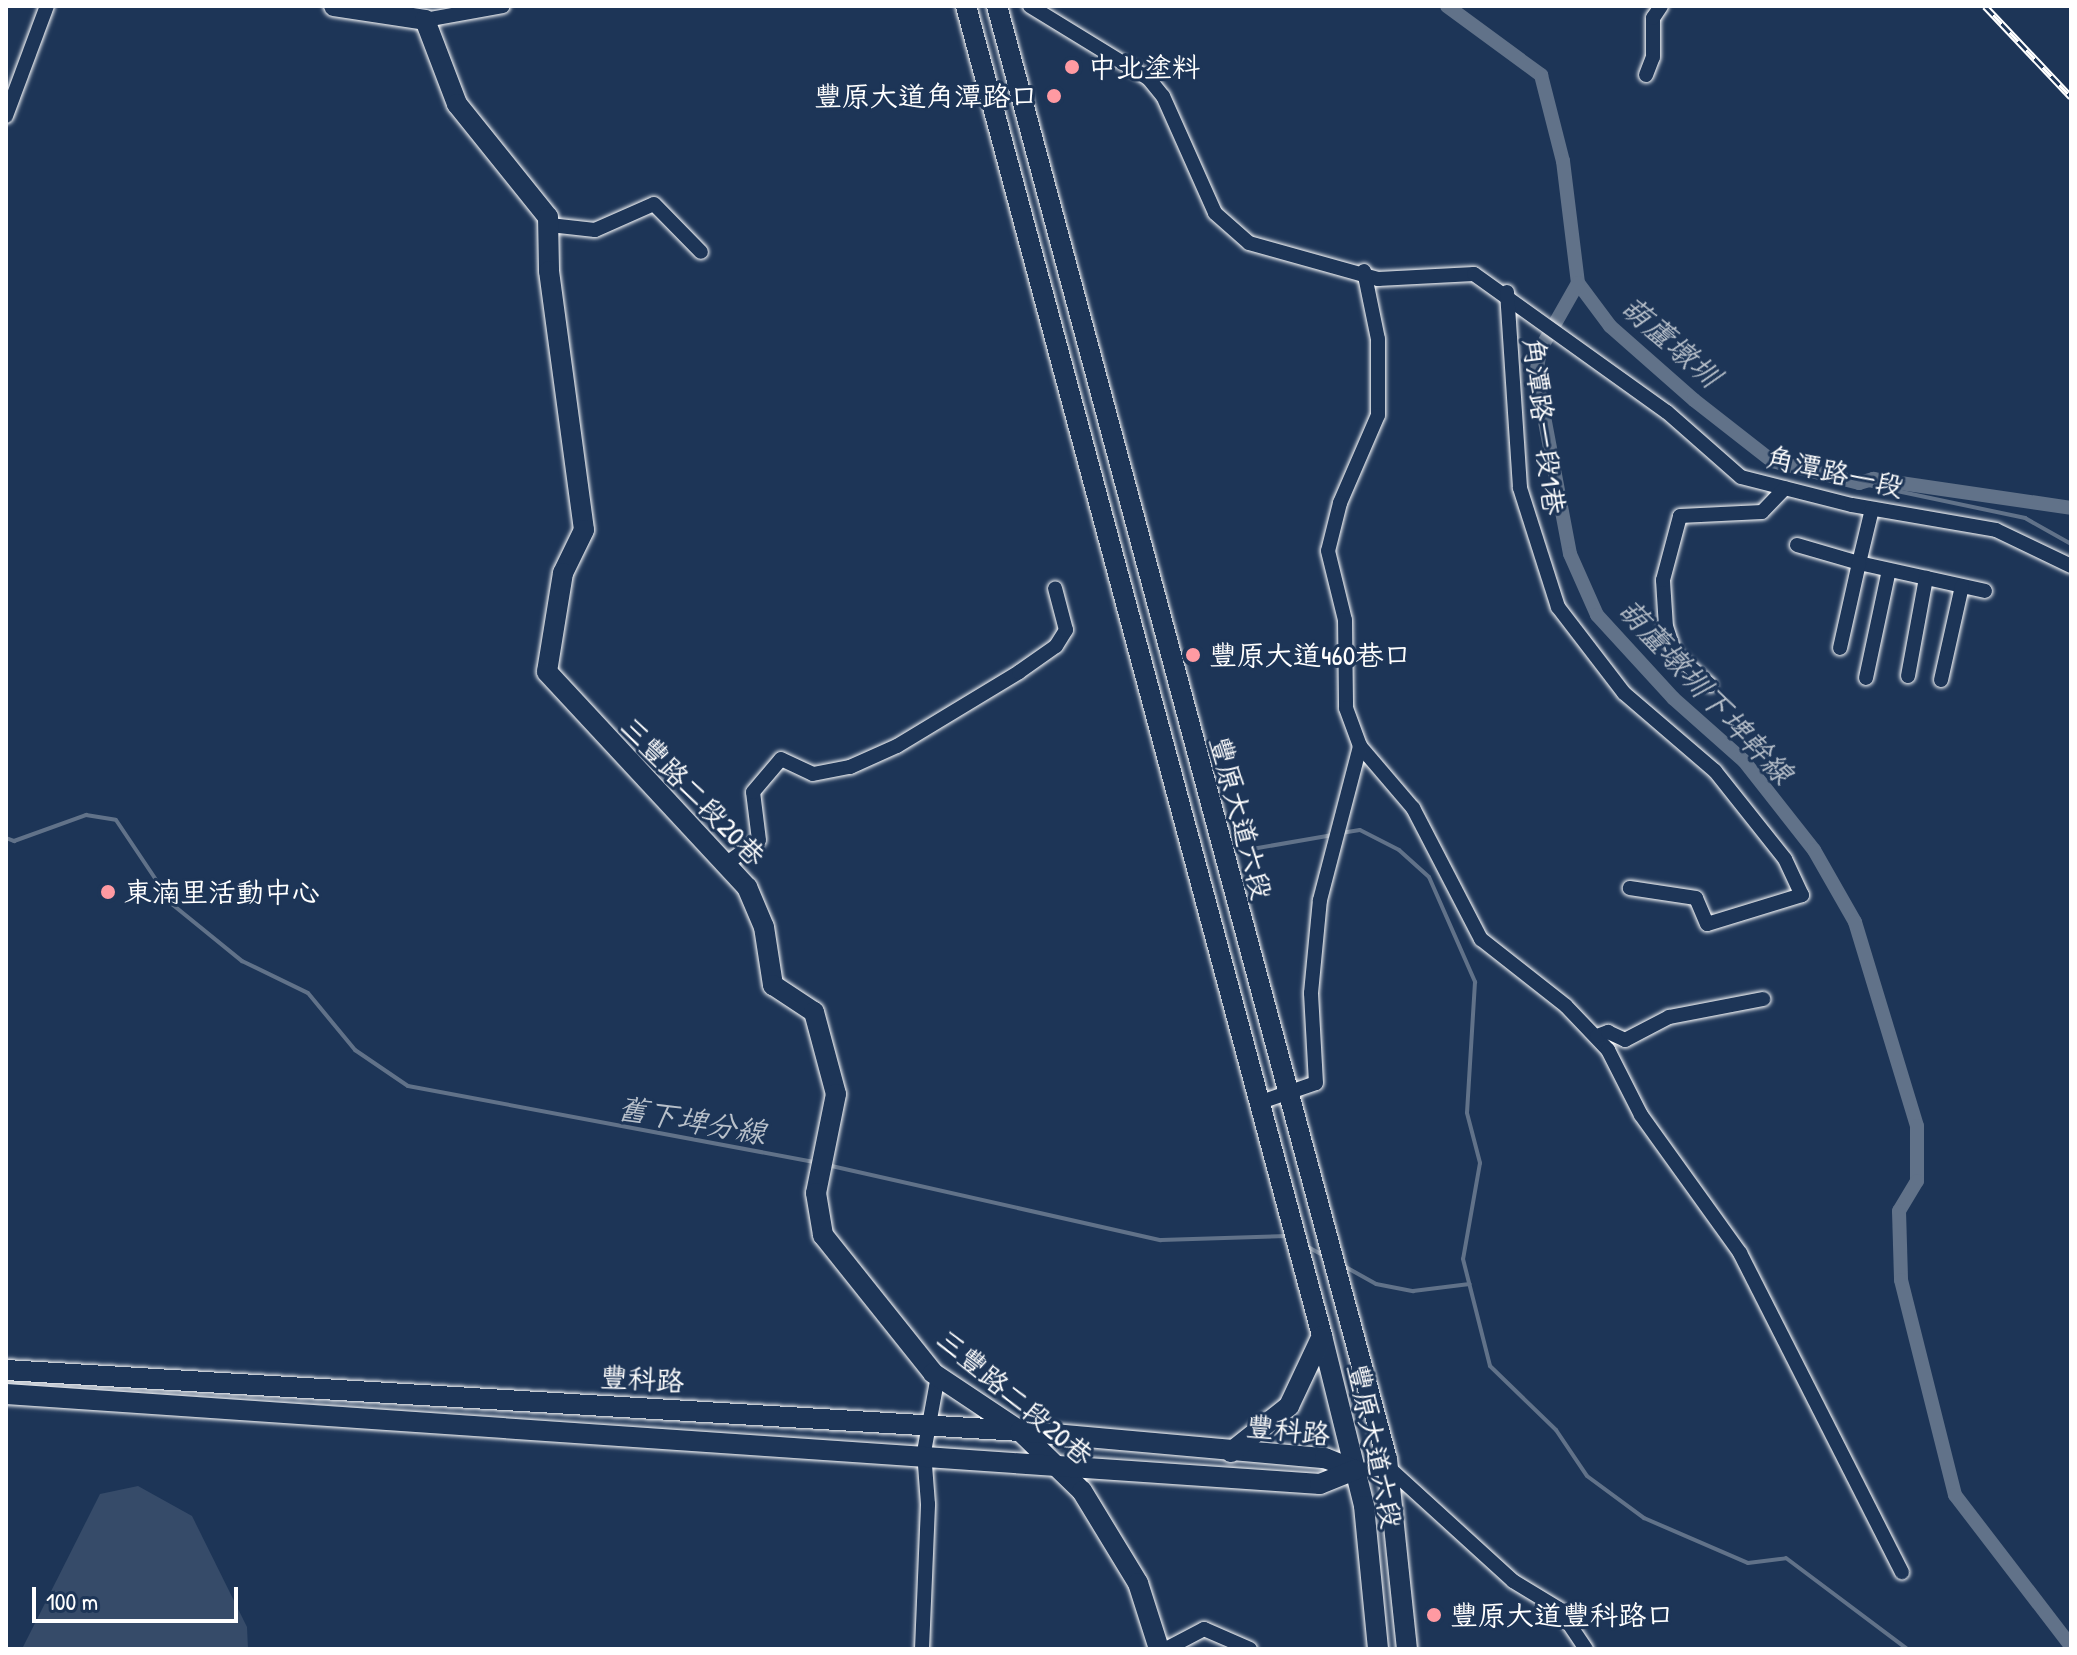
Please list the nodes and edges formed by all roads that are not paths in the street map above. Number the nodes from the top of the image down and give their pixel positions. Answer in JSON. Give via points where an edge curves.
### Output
{"nodes":[{"id":1,"x":47,"y":6,"type":"edge"},
{"id":2,"x":334,"y":6,"type":"edge"},
{"id":3,"x":503,"y":6,"type":"edge"},
{"id":4,"x":966,"y":6,"type":"edge"},
{"id":5,"x":997,"y":6,"type":"edge"},
{"id":6,"x":1030,"y":6,"type":"edge"},
{"id":7,"x":1661,"y":6,"type":"edge"},
{"id":8,"x":425,"y":20,"type":"junction"},
{"id":9,"x":1646,"y":75,"type":"dead end"},
{"id":10,"x":6,"y":116,"type":"edge"},
{"id":11,"x":550,"y":225,"type":"junction"},
{"id":12,"x":701,"y":252,"type":"dead end"},
{"id":13,"x":1364,"y":271,"type":"junction"},
{"id":14,"x":1511,"y":295,"type":"junction"},
{"id":15,"x":1785,"y":488,"type":"junction"},
{"id":16,"x":1872,"y":509,"type":"junction"},
{"id":17,"x":1797,"y":545,"type":"dead end"},
{"id":18,"x":1859,"y":563,"type":"junction"},
{"id":19,"x":2071,"y":566,"type":"edge"},
{"id":20,"x":1889,"y":570,"type":"junction"},
{"id":21,"x":1926,"y":578,"type":"junction"},
{"id":22,"x":1962,"y":586,"type":"junction"},
{"id":23,"x":1055,"y":588,"type":"dead end"},
{"id":24,"x":1985,"y":591,"type":"dead end"},
{"id":25,"x":1840,"y":648,"type":"dead end"},
{"id":26,"x":1908,"y":676,"type":"dead end"},
{"id":27,"x":1866,"y":678,"type":"dead end"},
{"id":28,"x":1941,"y":680,"type":"dead end"},
{"id":29,"x":1710,"y":685,"type":"dead end"},
{"id":30,"x":1360,"y":746,"type":"junction"},
{"id":31,"x":727,"y":863,"type":"junction"},
{"id":32,"x":1630,"y":888,"type":"dead end"},
{"id":33,"x":1763,"y":999,"type":"dead end"},
{"id":34,"x":1597,"y":1036,"type":"junction"},
{"id":35,"x":1286,"y":1096,"type":"junction"},
{"id":36,"x":1258,"y":1103,"type":"junction"},
{"id":37,"x":1322,"y":1336,"type":"junction"},
{"id":38,"x":6,"y":1370,"type":"edge"},
{"id":39,"x":938,"y":1376,"type":"junction"},
{"id":40,"x":6,"y":1394,"type":"edge"},
{"id":41,"x":926,"y":1425,"type":"junction"},
{"id":42,"x":1020,"y":1431,"type":"junction"},
{"id":43,"x":924,"y":1452,"type":"junction"},
{"id":44,"x":1231,"y":1452,"type":"junction"},
{"id":45,"x":1059,"y":1465,"type":"junction"},
{"id":46,"x":1389,"y":1468,"type":"junction"},
{"id":47,"x":1355,"y":1470,"type":"junction"},
{"id":48,"x":1902,"y":1572,"type":"dead end"},
{"id":49,"x":922,"y":1649,"type":"edge"},
{"id":50,"x":1159,"y":1649,"type":"edge"},
{"id":51,"x":1166,"y":1649,"type":"edge"},
{"id":52,"x":1250,"y":1649,"type":"edge"},
{"id":53,"x":1378,"y":1649,"type":"edge"},
{"id":54,"x":1407,"y":1649,"type":"edge"},
{"id":55,"x":1586,"y":1649,"type":"edge"}],
"edges":[{"from":1,"to":10,"type":"street"},
{"from":2,"to":8,"type":"street"},
{"from":3,"to":8,"type":"street"},
{"from":4,"to":36,"type":"street","name":"豐原大道六段"},
{"from":5,"to":35,"type":"street","name":"豐原大道六段"},
{"from":6,"to":13,"type":"street","name":"角潭路一段","via":[[1149,79],[1163,96],[1215,213],[1237,236],[1279,255]]},
{"from":7,"to":9,"type":"street","via":[[1653,18],[1653,57]]},
{"from":8,"to":11,"type":"street","via":[[457,104],[535,195]]},
{"from":11,"to":12,"type":"street","via":[[595,230],[654,204]]},
{"from":11,"to":31,"type":"street","name":"三豐路二段20巷","via":[[549,271],[584,530],[563,573],[547,672]]},
{"from":13,"to":14,"type":"street","name":"角潭路一段","via":[[1378,279],[1474,274]]},
{"from":13,"to":30,"type":"street","via":[[1377,328],[1378,415],[1340,503],[1328,551],[1345,620],[1346,708]]},
{"from":14,"to":15,"type":"street","name":"角潭路一段","via":[[1741,477]]},
{"from":14,"to":32,"type":"street","name":"角潭路一段1巷","via":[[1520,488],[1558,607],[1624,693],[1715,771],[1785,859],[1802,895],[1707,924],[1696,898]]},
{"from":15,"to":16,"type":"street","name":"角潭路一段"},
{"from":15,"to":29,"type":"street","via":[[1762,512],[1680,516],[1663,580],[1666,627],[1675,654]]},
{"from":16,"to":18,"type":"street"},
{"from":16,"to":19,"type":"street","name":"角潭路一段","via":[[1996,530]]},
{"from":17,"to":18,"type":"street"},
{"from":18,"to":20,"type":"street"},
{"from":18,"to":25,"type":"street"},
{"from":20,"to":21,"type":"street"},
{"from":20,"to":27,"type":"street"},
{"from":21,"to":22,"type":"street"},
{"from":21,"to":26,"type":"street"},
{"from":22,"to":24,"type":"street"},
{"from":22,"to":28,"type":"street"},
{"from":23,"to":31,"type":"street","via":[[1066,630],[1056,646],[897,746],[850,767],[813,774],[781,759],[753,792],[759,840]]},
{"from":30,"to":34,"type":"street","via":[[1413,808],[1481,939]]},
{"from":30,"to":35,"type":"street","via":[[1320,900],[1311,993],[1316,1083]]},
{"from":31,"to":39,"type":"street","name":"三豐路二段20巷","via":[[755,901],[773,985],[814,1012],[833,1066],[833,1119],[815,1203],[823,1235]]},
{"from":33,"to":34,"type":"street","via":[[1669,1017],[1625,1040],[1608,1032]]},
{"from":34,"to":48,"type":"street","via":[[1641,1115],[1740,1253]]},
{"from":35,"to":36,"type":"street"},
{"from":35,"to":46,"type":"street","name":"豐原大道六段"},
{"from":36,"to":37,"type":"street","name":"豐原大道六段"},
{"from":37,"to":44,"type":"street","via":[[1289,1406]]},
{"from":37,"to":47,"type":"street","name":"豐原大道六段"},
{"from":38,"to":41,"type":"street","name":"豐科路"},
{"from":39,"to":41,"type":"street"},
{"from":39,"to":42,"type":"street","name":"三豐路二段20巷"},
{"from":40,"to":43,"type":"street","name":"豐科路"},
{"from":41,"to":42,"type":"street","name":"豐科路"},
{"from":41,"to":43,"type":"street"},
{"from":42,"to":44,"type":"street","name":"豐科路"},
{"from":42,"to":45,"type":"street","name":"三豐路二段20巷"},
{"from":43,"to":45,"type":"street","name":"豐科路"},
{"from":43,"to":49,"type":"street"},
{"from":44,"to":47,"type":"street","name":"豐科路","via":[[1325,1458]]},
{"from":45,"to":47,"type":"street","name":"豐科路","via":[[1320,1484]]},
{"from":45,"to":50,"type":"street","name":"三豐路二段20巷","via":[[1138,1583]]},
{"from":46,"to":47,"type":"street"},
{"from":46,"to":54,"type":"street","name":"豐原大道六段"},
{"from":46,"to":55,"type":"street","via":[[1513,1581],[1559,1609]]},
{"from":47,"to":53,"type":"street","name":"豐原大道六段"},
{"from":51,"to":52,"type":"street","via":[[1204,1629]]}]}
